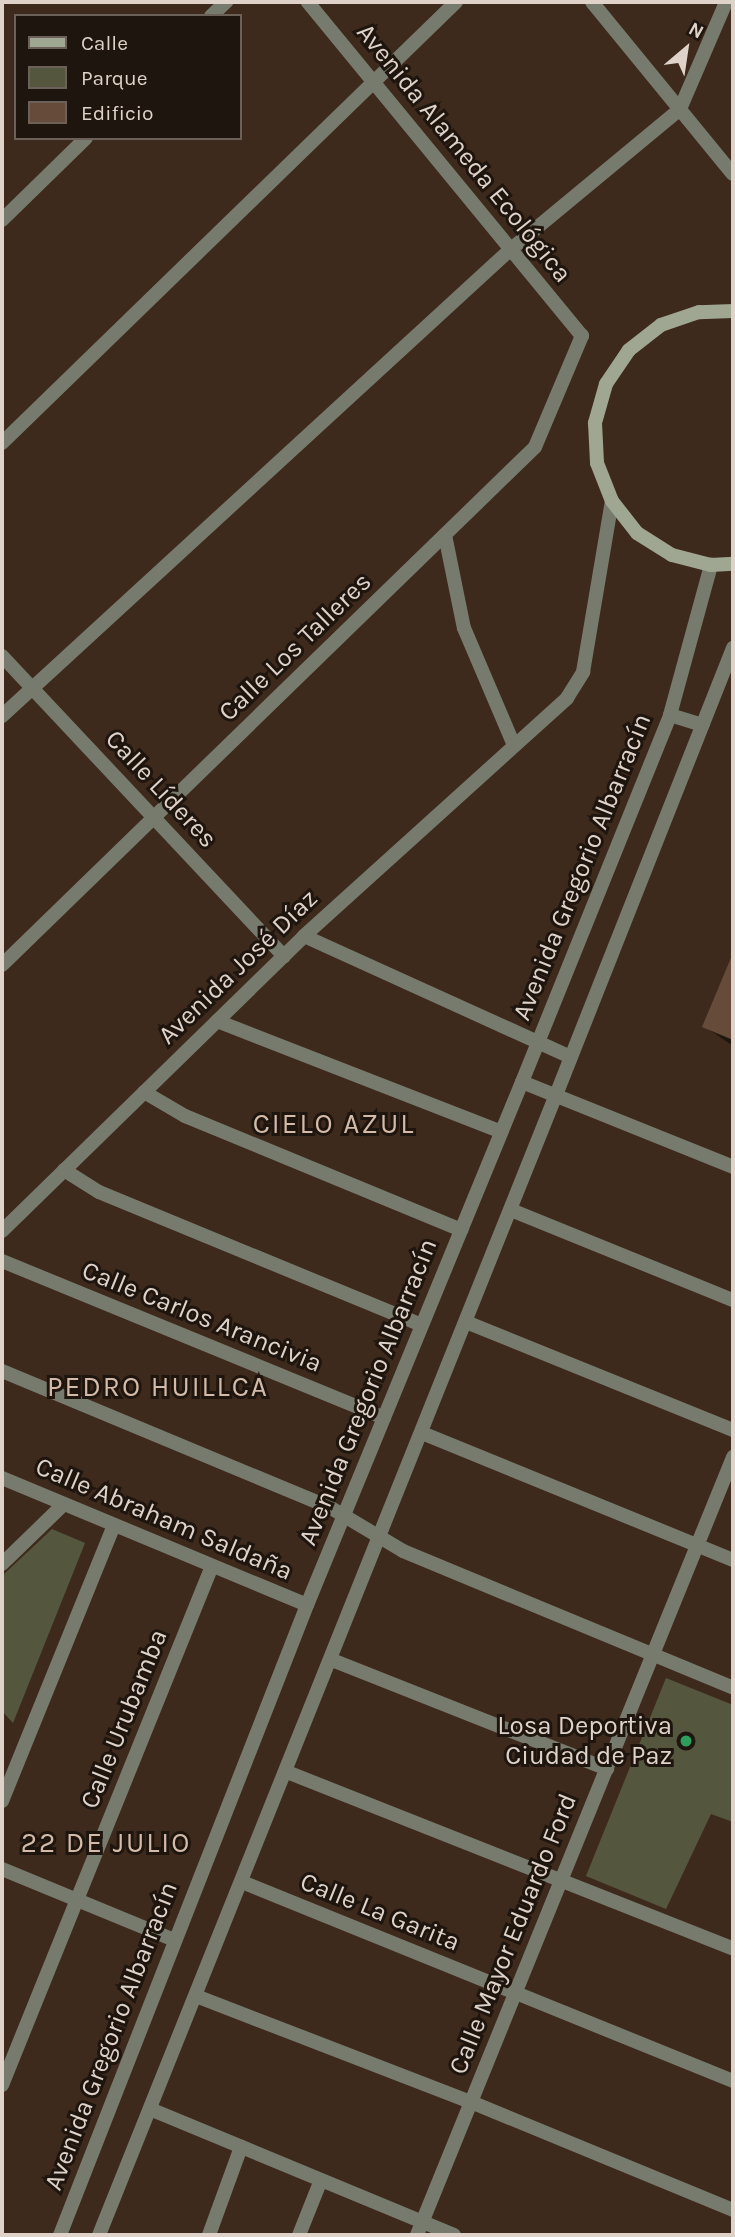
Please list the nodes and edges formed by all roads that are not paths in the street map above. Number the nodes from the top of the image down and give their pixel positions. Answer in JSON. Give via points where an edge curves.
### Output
{"nodes":[{"id":1,"x":226,"y":2,"type":"edge"},
{"id":2,"x":308,"y":2,"type":"edge"},
{"id":3,"x":456,"y":2,"type":"edge"},
{"id":4,"x":593,"y":2,"type":"edge"},
{"id":5,"x":726,"y":2,"type":"edge"},
{"id":6,"x":213,"y":14,"type":"edge"},
{"id":7,"x":372,"y":80,"type":"junction"},
{"id":8,"x":680,"y":109,"type":"junction"},
{"id":9,"x":84,"y":140,"type":"edge"},
{"id":10,"x":733,"y":174,"type":"edge"},
{"id":11,"x":2,"y":220,"type":"edge"},
{"id":12,"x":511,"y":249,"type":"junction"},
{"id":13,"x":733,"y":311,"type":"edge"},
{"id":14,"x":582,"y":336,"type":"joint"},
{"id":15,"x":2,"y":443,"type":"edge"},
{"id":16,"x":612,"y":501,"type":"junction"},
{"id":17,"x":445,"y":535,"type":"junction"},
{"id":18,"x":733,"y":564,"type":"edge"},
{"id":19,"x":711,"y":565,"type":"junction"},
{"id":20,"x":733,"y":648,"type":"edge"},
{"id":21,"x":2,"y":656,"type":"edge"},
{"id":22,"x":32,"y":688,"type":"junction"},
{"id":23,"x":670,"y":715,"type":"junction"},
{"id":24,"x":2,"y":716,"type":"edge"},
{"id":25,"x":702,"y":725,"type":"junction"},
{"id":26,"x":513,"y":743,"type":"junction"},
{"id":27,"x":155,"y":818,"type":"junction"},
{"id":28,"x":304,"y":936,"type":"junction"},
{"id":29,"x":284,"y":956,"type":"junction"},
{"id":30,"x":2,"y":965,"type":"edge"},
{"id":31,"x":217,"y":1021,"type":"junction"},
{"id":32,"x":538,"y":1042,"type":"junction"},
{"id":33,"x":571,"y":1056,"type":"junction"},
{"id":34,"x":522,"y":1082,"type":"junction"},
{"id":35,"x":144,"y":1092,"type":"junction"},
{"id":36,"x":556,"y":1095,"type":"junction"},
{"id":37,"x":501,"y":1132,"type":"junction"},
{"id":38,"x":733,"y":1167,"type":"edge"},
{"id":39,"x":64,"y":1170,"type":"junction"},
{"id":40,"x":510,"y":1210,"type":"junction"},
{"id":41,"x":461,"y":1230,"type":"junction"},
{"id":42,"x":2,"y":1231,"type":"edge"},
{"id":43,"x":2,"y":1261,"type":"edge"},
{"id":44,"x":733,"y":1300,"type":"edge"},
{"id":45,"x":466,"y":1322,"type":"junction"},
{"id":46,"x":422,"y":1325,"type":"junction"},
{"id":47,"x":2,"y":1371,"type":"edge"},
{"id":48,"x":384,"y":1418,"type":"junction"},
{"id":49,"x":733,"y":1430,"type":"edge"},
{"id":50,"x":422,"y":1433,"type":"junction"},
{"id":51,"x":733,"y":1457,"type":"edge"},
{"id":52,"x":2,"y":1478,"type":"edge"},
{"id":53,"x":64,"y":1504,"type":"junction"},
{"id":54,"x":344,"y":1516,"type":"junction"},
{"id":55,"x":114,"y":1525,"type":"junction"},
{"id":56,"x":382,"y":1536,"type":"junction"},
{"id":57,"x":697,"y":1546,"type":"junction"},
{"id":58,"x":733,"y":1560,"type":"edge"},
{"id":59,"x":2,"y":1564,"type":"edge"},
{"id":60,"x":212,"y":1566,"type":"junction"},
{"id":61,"x":307,"y":1605,"type":"junction"},
{"id":62,"x":653,"y":1655,"type":"junction"},
{"id":63,"x":332,"y":1660,"type":"junction"},
{"id":64,"x":733,"y":1688,"type":"edge"},
{"id":65,"x":607,"y":1769,"type":"junction"},
{"id":66,"x":286,"y":1772,"type":"junction"},
{"id":67,"x":2,"y":1801,"type":"edge"},
{"id":68,"x":2,"y":1869,"type":"edge"},
{"id":69,"x":562,"y":1879,"type":"junction"},
{"id":70,"x":242,"y":1882,"type":"junction"},
{"id":71,"x":78,"y":1901,"type":"junction"},
{"id":72,"x":174,"y":1940,"type":"junction"},
{"id":73,"x":733,"y":1949,"type":"edge"},
{"id":74,"x":515,"y":1993,"type":"junction"},
{"id":75,"x":196,"y":1996,"type":"junction"},
{"id":76,"x":733,"y":2081,"type":"edge"},
{"id":77,"x":2,"y":2085,"type":"edge"},
{"id":78,"x":471,"y":2102,"type":"junction"},
{"id":79,"x":150,"y":2109,"type":"junction"},
{"id":80,"x":241,"y":2147,"type":"junction"},
{"id":81,"x":321,"y":2180,"type":"junction"},
{"id":82,"x":733,"y":2210,"type":"edge"},
{"id":83,"x":420,"y":2229,"type":"edge"},
{"id":84,"x":60,"y":2235,"type":"edge"},
{"id":85,"x":99,"y":2235,"type":"edge"},
{"id":86,"x":209,"y":2235,"type":"edge"},
{"id":87,"x":299,"y":2235,"type":"edge"},
{"id":88,"x":454,"y":2235,"type":"edge"}],
"edges":[{"from":1,"to":6,"type":"street"},
{"from":2,"to":7,"type":"street","name":"Avenida Alameda Ecológica"},
{"from":3,"to":7,"type":"street"},
{"from":4,"to":8,"type":"street"},
{"from":5,"to":8,"type":"street"},
{"from":7,"to":12,"type":"street","name":"Avenida Alameda Ecológica"},
{"from":7,"to":15,"type":"street"},
{"from":8,"to":10,"type":"street"},
{"from":8,"to":12,"type":"street"},
{"from":9,"to":11,"type":"street"},
{"from":12,"to":14,"type":"street","name":"Avenida Alameda Ecológica"},
{"from":12,"to":22,"type":"street"},
{"from":13,"to":16,"type":"main road","via":[[699,312],[661,325],[629,350],[606,384],[595,423],[596,450]]},
{"from":14,"to":17,"type":"street","name":"Calle Los Talleres","via":[[535,447]]},
{"from":16,"to":19,"type":"main road","via":[[637,533],[672,555]]},
{"from":16,"to":26,"type":"street","name":"Avenida José Díaz","via":[[583,672],[566,698]]},
{"from":17,"to":26,"type":"street","via":[[464,628]]},
{"from":17,"to":27,"type":"street","name":"Calle Los Talleres"},
{"from":18,"to":19,"type":"main road"},
{"from":19,"to":23,"type":"street","name":"Avenida Gregorio Albarracín"},
{"from":20,"to":25,"type":"street"},
{"from":21,"to":22,"type":"street","name":"Calle Líderes"},
{"from":22,"to":24,"type":"street"},
{"from":22,"to":27,"type":"street","name":"Calle Líderes"},
{"from":23,"to":25,"type":"street"},
{"from":23,"to":32,"type":"street","name":"Avenida Gregorio Albarracín"},
{"from":25,"to":33,"type":"street"},
{"from":26,"to":28,"type":"street","name":"Avenida José Díaz"},
{"from":27,"to":29,"type":"street","name":"Calle Líderes"},
{"from":27,"to":30,"type":"street","name":"Calle Los Talleres"},
{"from":28,"to":29,"type":"street","name":"Avenida José Díaz"},
{"from":28,"to":32,"type":"street"},
{"from":29,"to":31,"type":"street","name":"Avenida José Díaz"},
{"from":31,"to":35,"type":"street","name":"Avenida José Díaz"},
{"from":31,"to":37,"type":"street"},
{"from":32,"to":33,"type":"street"},
{"from":32,"to":34,"type":"street","name":"Avenida Gregorio Albarracín"},
{"from":33,"to":36,"type":"street"},
{"from":34,"to":36,"type":"street"},
{"from":34,"to":37,"type":"street","name":"Avenida Gregorio Albarracín"},
{"from":35,"to":39,"type":"street","name":"Avenida José Díaz"},
{"from":35,"to":41,"type":"street","via":[[185,1116]]},
{"from":36,"to":38,"type":"street"},
{"from":36,"to":40,"type":"street"},
{"from":37,"to":41,"type":"street","name":"Avenida Gregorio Albarracín"},
{"from":39,"to":42,"type":"street","name":"Avenida José Díaz"},
{"from":39,"to":46,"type":"street","via":[[99,1192]]},
{"from":40,"to":44,"type":"street"},
{"from":40,"to":45,"type":"street"},
{"from":41,"to":46,"type":"street","name":"Avenida Gregorio Albarracín"},
{"from":43,"to":48,"type":"street","name":"Calle Carlos Arancivia"},
{"from":45,"to":49,"type":"street"},
{"from":45,"to":50,"type":"street"},
{"from":46,"to":48,"type":"street","name":"Avenida Gregorio Albarracín"},
{"from":47,"to":54,"type":"street"},
{"from":48,"to":54,"type":"street","name":"Avenida Gregorio Albarracín"},
{"from":50,"to":56,"type":"street"},
{"from":50,"to":57,"type":"street"},
{"from":51,"to":57,"type":"street","name":"Calle Mayor Eduardo Ford"},
{"from":52,"to":53,"type":"street","name":"Calle Abraham Saldaña"},
{"from":53,"to":55,"type":"street","name":"Calle Abraham Saldaña"},
{"from":53,"to":59,"type":"street"},
{"from":54,"to":56,"type":"street"},
{"from":54,"to":61,"type":"street","name":"Avenida Gregorio Albarracín"},
{"from":55,"to":60,"type":"street","name":"Calle Abraham Saldaña"},
{"from":55,"to":67,"type":"street"},
{"from":56,"to":62,"type":"street","via":[[403,1551]]},
{"from":56,"to":63,"type":"street"},
{"from":57,"to":58,"type":"street"},
{"from":57,"to":62,"type":"street","name":"Calle Mayor Eduardo Ford"},
{"from":60,"to":61,"type":"street","name":"Calle Abraham Saldaña"},
{"from":60,"to":71,"type":"street","name":"Calle Urubamba"},
{"from":61,"to":72,"type":"street","name":"Avenida Gregorio Albarracín"},
{"from":62,"to":64,"type":"street"},
{"from":62,"to":65,"type":"street","name":"Calle Mayor Eduardo Ford"},
{"from":63,"to":65,"type":"street"},
{"from":63,"to":66,"type":"street"},
{"from":65,"to":69,"type":"street","name":"Calle Mayor Eduardo Ford"},
{"from":66,"to":69,"type":"street"},
{"from":66,"to":70,"type":"street"},
{"from":68,"to":71,"type":"street"},
{"from":69,"to":73,"type":"street"},
{"from":69,"to":74,"type":"street","name":"Calle Mayor Eduardo Ford"},
{"from":70,"to":74,"type":"street","name":"Calle La Garita"},
{"from":70,"to":75,"type":"street"},
{"from":71,"to":72,"type":"street"},
{"from":71,"to":77,"type":"street","name":"Calle Urubamba"},
{"from":72,"to":84,"type":"street","name":"Avenida Gregorio Albarracín"},
{"from":74,"to":76,"type":"street","name":"Calle La Garita"},
{"from":74,"to":78,"type":"street","name":"Calle Mayor Eduardo Ford"},
{"from":75,"to":78,"type":"street"},
{"from":75,"to":79,"type":"street"},
{"from":78,"to":82,"type":"street"},
{"from":78,"to":83,"type":"street","name":"Calle Mayor Eduardo Ford"},
{"from":79,"to":80,"type":"street"},
{"from":79,"to":85,"type":"street"},
{"from":80,"to":81,"type":"street"},
{"from":80,"to":86,"type":"street"},
{"from":81,"to":83,"type":"street"},
{"from":81,"to":87,"type":"street"},
{"from":83,"to":88,"type":"street"}]}
